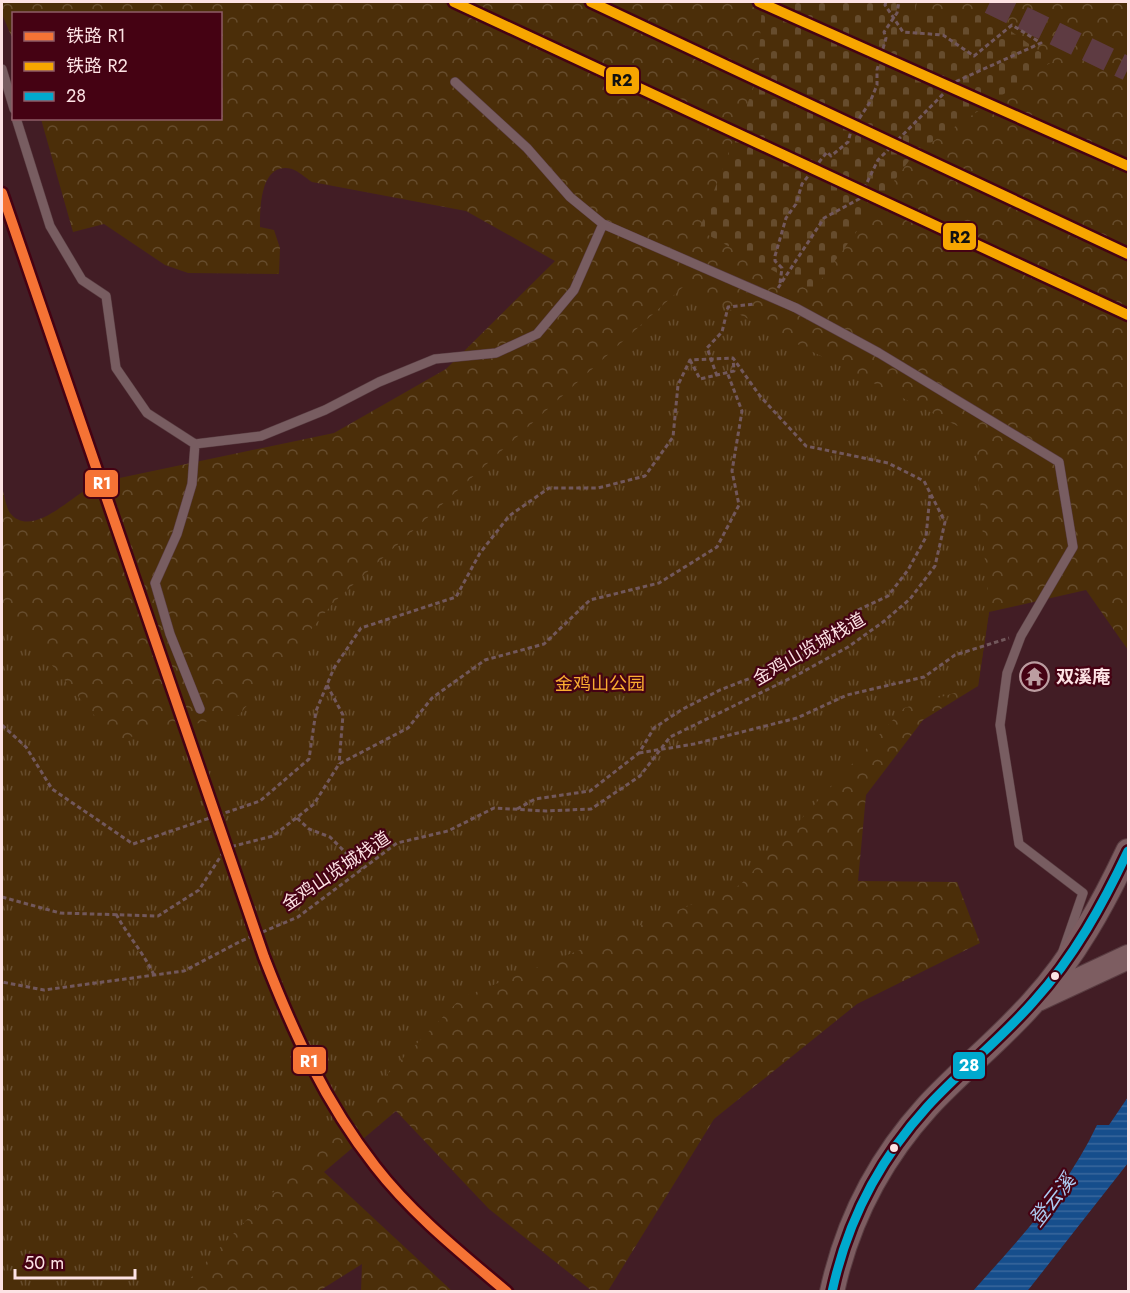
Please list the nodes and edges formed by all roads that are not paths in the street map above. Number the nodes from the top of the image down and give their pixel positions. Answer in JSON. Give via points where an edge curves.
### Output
{"nodes":[{"id":1,"x":2,"y":69,"type":"edge"},
{"id":2,"x":455,"y":82,"type":"dead end"},
{"id":3,"x":12,"y":102,"type":"edge"},
{"id":4,"x":17,"y":120,"type":"edge"},
{"id":5,"x":603,"y":224,"type":"junction"},
{"id":6,"x":195,"y":444,"type":"junction"},
{"id":7,"x":200,"y":709,"type":"dead end"},
{"id":8,"x":1128,"y":851,"type":"edge"},
{"id":9,"x":1128,"y":957,"type":"edge"},
{"id":10,"x":1059,"y":968,"type":"junction"},
{"id":11,"x":1035,"y":1001,"type":"junction"},
{"id":12,"x":832,"y":1292,"type":"edge"}],
"edges":[{"from":1,"to":3,"type":"lane"},
{"from":2,"to":5,"type":"lane","via":[[512,133],[570,197]]},
{"from":4,"to":6,"type":"lane","via":[[50,226],[82,280],[106,296],[116,368],[147,413]]},
{"from":5,"to":6,"type":"lane","via":[[574,290],[537,334],[496,352],[435,359],[261,436]]},
{"from":5,"to":10,"type":"lane","via":[[796,309],[879,352],[1059,462],[1073,547],[1021,636],[1007,673],[1000,725],[1019,844],[1083,893]]},
{"from":6,"to":7,"type":"lane","via":[[192,484],[156,583],[174,644]]},
{"from":8,"to":10,"type":"street","via":[[1096,914]]},
{"from":9,"to":11,"type":"street"},
{"from":10,"to":11,"type":"street"},
{"from":11,"to":12,"type":"street","via":[[927,1107],[882,1163],[847,1238]]}]}
